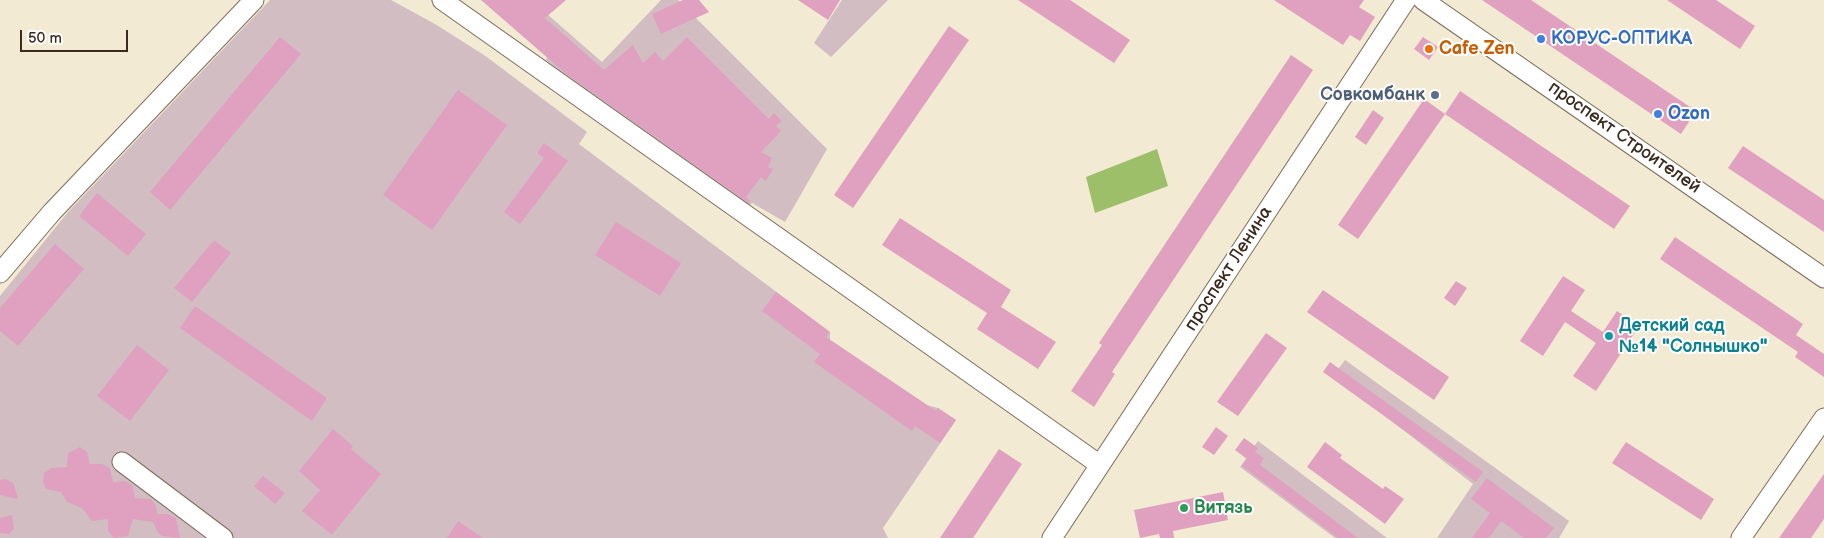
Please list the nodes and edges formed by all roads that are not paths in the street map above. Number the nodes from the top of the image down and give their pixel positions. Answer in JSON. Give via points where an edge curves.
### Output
{"nodes":[{"id":1,"x":254,"y":0,"type":"edge"},
{"id":2,"x":442,"y":0,"type":"edge"},
{"id":3,"x":1406,"y":0,"type":"edge"},
{"id":4,"x":1423,"y":0,"type":"edge"},
{"id":5,"x":0,"y":274,"type":"edge"},
{"id":6,"x":1824,"y":278,"type":"edge"},
{"id":7,"x":1824,"y":418,"type":"edge"},
{"id":8,"x":122,"y":462,"type":"dead end"},
{"id":9,"x":1100,"y":465,"type":"junction"},
{"id":10,"x":223,"y":538,"type":"edge"},
{"id":11,"x":1052,"y":538,"type":"edge"},
{"id":12,"x":1741,"y":538,"type":"edge"}],
"edges":[{"from":1,"to":5,"type":"street","via":[[52,212]]},
{"from":2,"to":9,"type":"street"},
{"from":3,"to":9,"type":"street","name":"проспект Ленина"},
{"from":4,"to":6,"type":"street","name":"проспект Строителей"},
{"from":7,"to":12,"type":"street"},
{"from":8,"to":10,"type":"street"},
{"from":9,"to":11,"type":"street","name":"проспект Ленина"}]}
